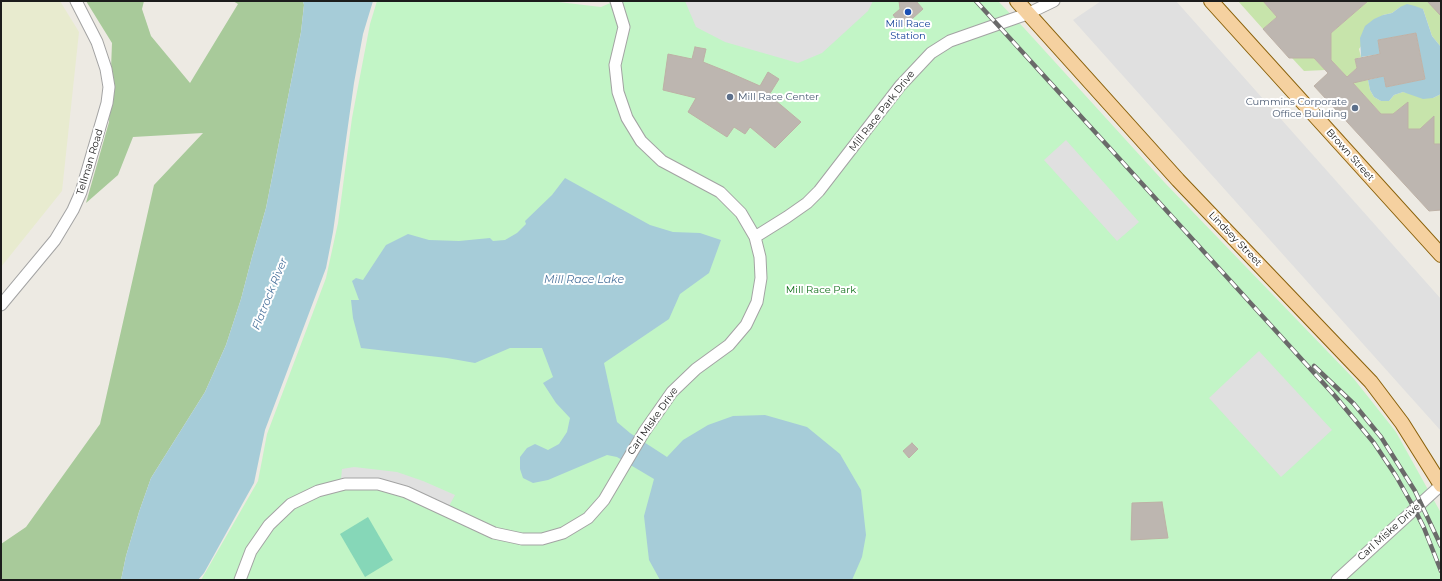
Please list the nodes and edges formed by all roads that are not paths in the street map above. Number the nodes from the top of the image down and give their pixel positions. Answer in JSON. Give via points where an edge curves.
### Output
{"nodes":[{"id":1,"x":76,"y":1,"type":"edge"},
{"id":2,"x":616,"y":1,"type":"edge"},
{"id":3,"x":1017,"y":1,"type":"edge"},
{"id":4,"x":1054,"y":1,"type":"edge"},
{"id":5,"x":1211,"y":1,"type":"edge"},
{"id":6,"x":1028,"y":14,"type":"junction"},
{"id":7,"x":755,"y":236,"type":"junction"},
{"id":8,"x":1441,"y":255,"type":"edge"},
{"id":9,"x":1,"y":305,"type":"edge"},
{"id":10,"x":1441,"y":485,"type":"edge"},
{"id":11,"x":240,"y":580,"type":"edge"},
{"id":12,"x":1337,"y":580,"type":"edge"}],
"edges":[{"from":1,"to":9,"type":"street","name":"Tellman Road","via":[[97,42],[106,69],[107,103],[81,192],[73,210],[55,240]]},
{"from":2,"to":7,"type":"street","name":"Carl Miske Drive","via":[[624,27],[615,65],[618,92],[626,118],[640,141],[662,161],[720,192],[741,213]]},
{"from":3,"to":6,"type":"main road","name":"Lindsey Street"},
{"from":4,"to":6,"type":"street","name":"Mill Race Park Drive"},
{"from":5,"to":8,"type":"main road","name":"Brown Street"},
{"from":6,"to":7,"type":"street","name":"Mill Race Park Drive","via":[[950,41],[930,53],[900,86],[819,191],[787,218]]},
{"from":6,"to":10,"type":"main road","name":"Lindsey Street","via":[[1178,180],[1371,382],[1402,422]]},
{"from":7,"to":11,"type":"street","name":"Carl Miske Drive","via":[[761,278],[757,302],[746,325],[729,345],[696,369],[672,392],[644,432],[604,500],[588,518],[563,533],[542,539],[522,539],[494,533],[406,492],[378,484],[345,484],[318,490],[292,504],[269,525],[251,551]]},
{"from":10,"to":12,"type":"street","name":"Carl Miske Drive"}]}
